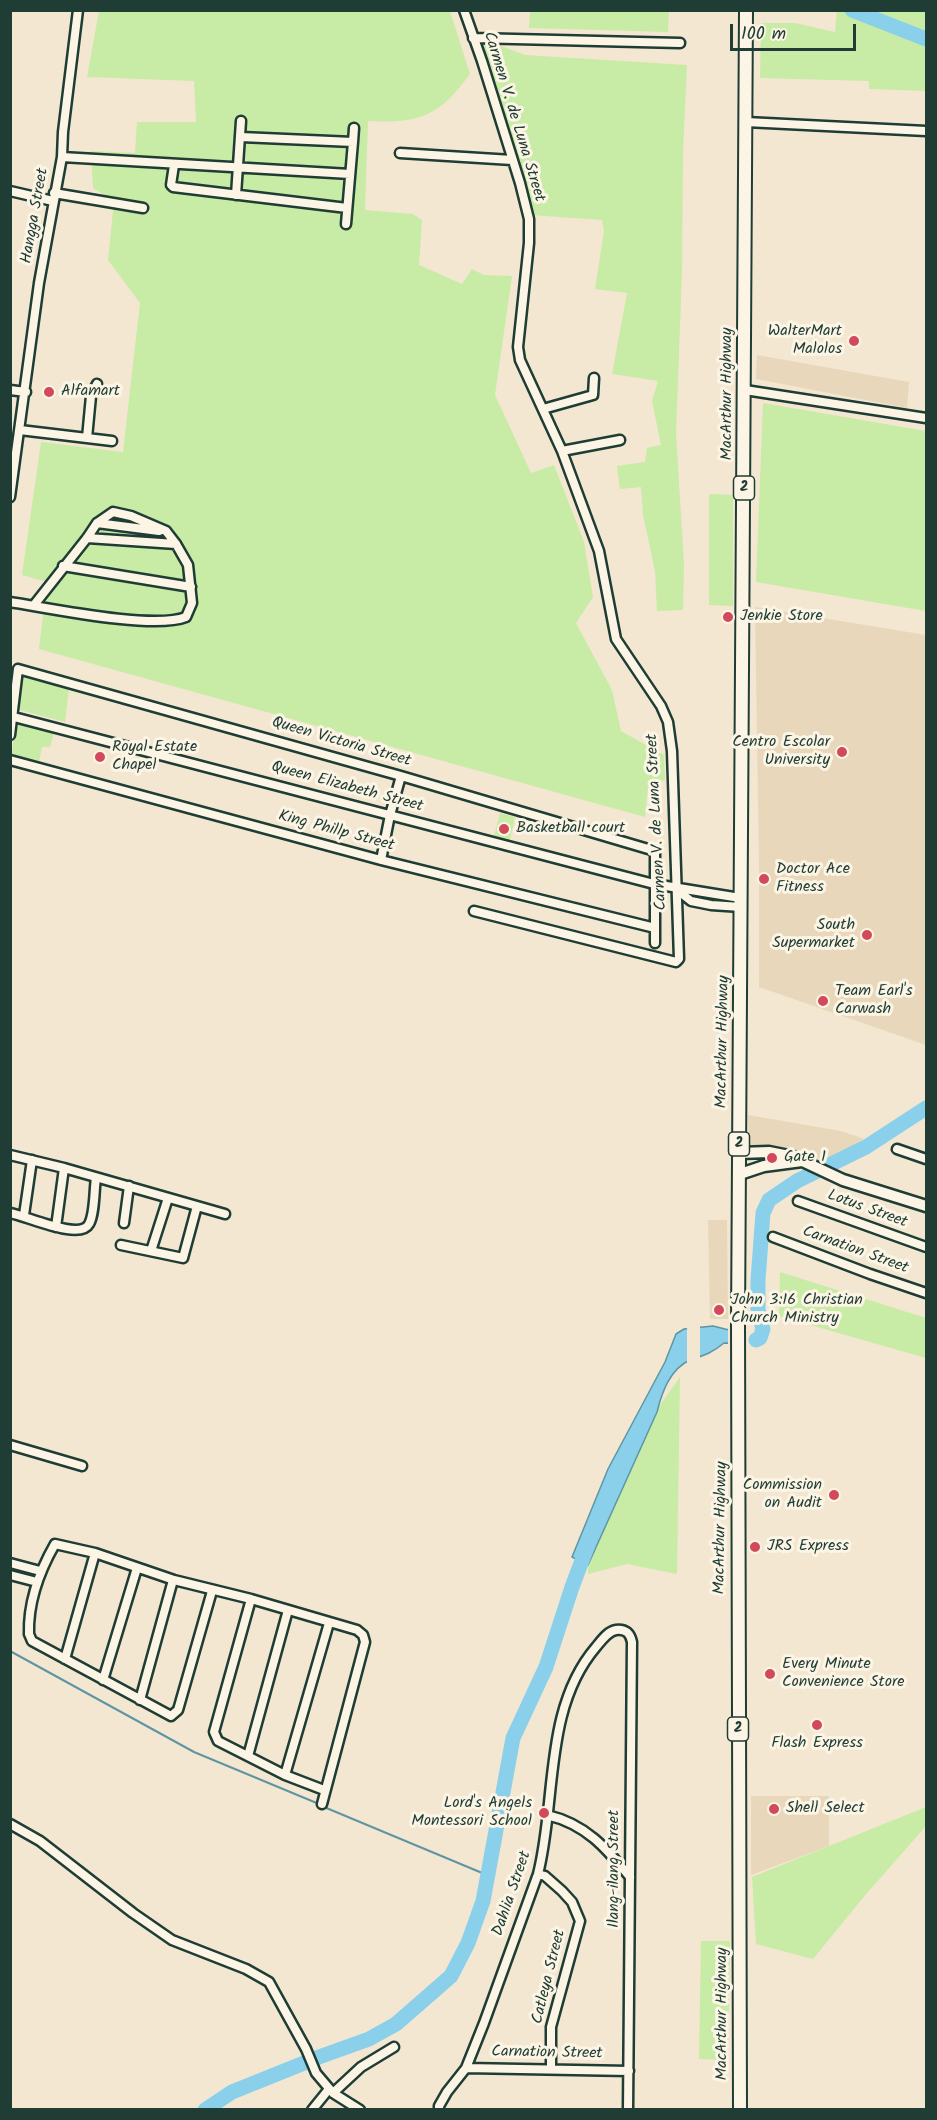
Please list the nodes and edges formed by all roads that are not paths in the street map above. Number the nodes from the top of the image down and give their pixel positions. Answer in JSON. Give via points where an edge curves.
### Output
{"nodes":[{"id":1,"x":78,"y":10,"type":"edge"},
{"id":2,"x":464,"y":10,"type":"edge"},
{"id":3,"x":746,"y":10,"type":"edge"},
{"id":4,"x":473,"y":38,"type":"junction"},
{"id":5,"x":680,"y":43,"type":"dead end"},
{"id":6,"x":241,"y":121,"type":"dead end"},
{"id":7,"x":746,"y":123,"type":"junction"},
{"id":8,"x":354,"y":128,"type":"dead end"},
{"id":9,"x":927,"y":131,"type":"edge"},
{"id":10,"x":241,"y":137,"type":"junction"},
{"id":11,"x":353,"y":142,"type":"junction"},
{"id":12,"x":400,"y":153,"type":"dead end"},
{"id":13,"x":62,"y":157,"type":"junction"},
{"id":14,"x":512,"y":160,"type":"junction"},
{"id":15,"x":174,"y":165,"type":"junction"},
{"id":16,"x":239,"y":168,"type":"junction"},
{"id":17,"x":350,"y":174,"type":"junction"},
{"id":18,"x":10,"y":191,"type":"edge"},
{"id":19,"x":236,"y":195,"type":"junction"},
{"id":20,"x":54,"y":197,"type":"junction"},
{"id":21,"x":143,"y":208,"type":"dead end"},
{"id":22,"x":347,"y":208,"type":"junction"},
{"id":23,"x":346,"y":224,"type":"dead end"},
{"id":24,"x":594,"y":378,"type":"dead end"},
{"id":25,"x":97,"y":384,"type":"dead end"},
{"id":26,"x":10,"y":390,"type":"edge"},
{"id":27,"x":744,"y":390,"type":"junction"},
{"id":28,"x":26,"y":392,"type":"junction"},
{"id":29,"x":543,"y":409,"type":"junction"},
{"id":30,"x":927,"y":418,"type":"edge"},
{"id":31,"x":17,"y":433,"type":"edge"},
{"id":32,"x":87,"y":438,"type":"junction"},
{"id":33,"x":620,"y":440,"type":"dead end"},
{"id":34,"x":112,"y":441,"type":"dead end"},
{"id":35,"x":562,"y":451,"type":"junction"},
{"id":36,"x":10,"y":497,"type":"edge"},
{"id":37,"x":87,"y":538,"type":"junction"},
{"id":38,"x":176,"y":544,"type":"junction"},
{"id":39,"x":63,"y":566,"type":"junction"},
{"id":40,"x":191,"y":587,"type":"junction"},
{"id":41,"x":10,"y":602,"type":"edge"},
{"id":42,"x":34,"y":605,"type":"junction"},
{"id":43,"x":11,"y":716,"type":"edge"},
{"id":44,"x":10,"y":735,"type":"edge"},
{"id":45,"x":10,"y":760,"type":"edge"},
{"id":46,"x":401,"y":776,"type":"junction"},
{"id":47,"x":390,"y":814,"type":"junction"},
{"id":48,"x":381,"y":860,"type":"junction"},
{"id":49,"x":654,"y":884,"type":"junction"},
{"id":50,"x":675,"y":888,"type":"junction"},
{"id":51,"x":711,"y":894,"type":"junction"},
{"id":52,"x":740,"y":902,"type":"junction"},
{"id":53,"x":711,"y":905,"type":"junction"},
{"id":54,"x":474,"y":910,"type":"dead end"},
{"id":55,"x":655,"y":928,"type":"junction"},
{"id":56,"x":655,"y":943,"type":"dead end"},
{"id":57,"x":897,"y":1149,"type":"dead end"},
{"id":58,"x":740,"y":1153,"type":"junction"},
{"id":59,"x":10,"y":1155,"type":"edge"},
{"id":60,"x":927,"y":1159,"type":"edge"},
{"id":61,"x":32,"y":1160,"type":"junction"},
{"id":62,"x":805,"y":1161,"type":"junction"},
{"id":63,"x":64,"y":1168,"type":"junction"},
{"id":64,"x":740,"y":1174,"type":"junction"},
{"id":65,"x":96,"y":1178,"type":"junction"},
{"id":66,"x":129,"y":1186,"type":"junction"},
{"id":67,"x":168,"y":1198,"type":"junction"},
{"id":68,"x":798,"y":1201,"type":"dead end"},
{"id":69,"x":198,"y":1206,"type":"junction"},
{"id":70,"x":927,"y":1206,"type":"edge"},
{"id":71,"x":10,"y":1213,"type":"edge"},
{"id":72,"x":225,"y":1214,"type":"dead end"},
{"id":73,"x":24,"y":1215,"type":"junction"},
{"id":74,"x":124,"y":1223,"type":"dead end"},
{"id":75,"x":56,"y":1227,"type":"junction"},
{"id":76,"x":773,"y":1237,"type":"dead end"},
{"id":77,"x":121,"y":1245,"type":"dead end"},
{"id":78,"x":927,"y":1247,"type":"edge"},
{"id":79,"x":151,"y":1251,"type":"junction"},
{"id":80,"x":927,"y":1293,"type":"edge"},
{"id":81,"x":10,"y":1445,"type":"edge"},
{"id":82,"x":82,"y":1466,"type":"dead end"},
{"id":83,"x":95,"y":1553,"type":"junction"},
{"id":84,"x":10,"y":1563,"type":"edge"},
{"id":85,"x":137,"y":1568,"type":"junction"},
{"id":86,"x":40,"y":1571,"type":"junction"},
{"id":87,"x":10,"y":1575,"type":"edge"},
{"id":88,"x":173,"y":1580,"type":"junction"},
{"id":89,"x":37,"y":1582,"type":"junction"},
{"id":90,"x":212,"y":1591,"type":"junction"},
{"id":91,"x":250,"y":1599,"type":"junction"},
{"id":92,"x":288,"y":1610,"type":"junction"},
{"id":93,"x":329,"y":1623,"type":"junction"},
{"id":94,"x":626,"y":1631,"type":"joint"},
{"id":95,"x":65,"y":1659,"type":"junction"},
{"id":96,"x":103,"y":1680,"type":"junction"},
{"id":97,"x":140,"y":1700,"type":"junction"},
{"id":98,"x":248,"y":1756,"type":"junction"},
{"id":99,"x":285,"y":1775,"type":"junction"},
{"id":100,"x":324,"y":1790,"type":"junction"},
{"id":101,"x":321,"y":1804,"type":"dead end"},
{"id":102,"x":548,"y":1815,"type":"junction"},
{"id":103,"x":10,"y":1824,"type":"edge"},
{"id":104,"x":538,"y":1874,"type":"junction"},
{"id":105,"x":630,"y":1877,"type":"junction"},
{"id":106,"x":394,"y":2047,"type":"dead end"},
{"id":107,"x":466,"y":2068,"type":"junction"},
{"id":108,"x":551,"y":2069,"type":"junction"},
{"id":109,"x":629,"y":2070,"type":"junction"},
{"id":110,"x":331,"y":2091,"type":"junction"},
{"id":111,"x":312,"y":2109,"type":"edge"},
{"id":112,"x":360,"y":2109,"type":"edge"},
{"id":113,"x":439,"y":2109,"type":"edge"},
{"id":114,"x":628,"y":2109,"type":"edge"},
{"id":115,"x":740,"y":2109,"type":"edge"}],
"edges":[{"from":1,"to":13,"type":"street","name":"Hangga Street"},
{"from":2,"to":4,"type":"street","name":"Carmen V. de Luna Street"},
{"from":3,"to":7,"type":"highway","name":"MacArthur Highway","number":"2"},
{"from":4,"to":5,"type":"street"},
{"from":4,"to":14,"type":"street","name":"Carmen V. de Luna Street"},
{"from":6,"to":10,"type":"street"},
{"from":7,"to":9,"type":"street"},
{"from":7,"to":27,"type":"highway","name":"MacArthur Highway","number":"2"},
{"from":8,"to":11,"type":"street"},
{"from":10,"to":11,"type":"street"},
{"from":10,"to":16,"type":"street"},
{"from":11,"to":17,"type":"street"},
{"from":12,"to":14,"type":"street"},
{"from":13,"to":15,"type":"street"},
{"from":13,"to":20,"type":"street","name":"Hangga Street"},
{"from":14,"to":29,"type":"street","name":"Carmen V. de Luna Street","via":[[529,219],[518,347],[520,360]]},
{"from":15,"to":16,"type":"street"},
{"from":15,"to":19,"type":"street","via":[[173,187]]},
{"from":16,"to":17,"type":"street"},
{"from":16,"to":19,"type":"street"},
{"from":17,"to":22,"type":"street"},
{"from":18,"to":20,"type":"street"},
{"from":19,"to":22,"type":"street"},
{"from":20,"to":21,"type":"street"},
{"from":20,"to":28,"type":"street","name":"Hangga Street"},
{"from":22,"to":23,"type":"street"},
{"from":24,"to":29,"type":"street","via":[[593,394]]},
{"from":25,"to":32,"type":"street","via":[[91,396]]},
{"from":26,"to":28,"type":"street"},
{"from":27,"to":30,"type":"street"},
{"from":27,"to":52,"type":"highway","name":"MacArthur Highway","number":"2"},
{"from":28,"to":31,"type":"street","name":"Hangga Street"},
{"from":29,"to":35,"type":"street","name":"Carmen V. de Luna Street"},
{"from":31,"to":32,"type":"street"},
{"from":31,"to":36,"type":"street","name":"Hangga Street"},
{"from":32,"to":34,"type":"street"},
{"from":33,"to":35,"type":"street"},
{"from":35,"to":50,"type":"street","name":"Carmen V. de Luna Street","via":[[599,551],[616,639],[668,722]]},
{"from":37,"to":38,"type":"street"},
{"from":37,"to":38,"type":"street","via":[[97,523],[166,531]]},
{"from":37,"to":39,"type":"street"},
{"from":38,"to":40,"type":"street","via":[[188,565]]},
{"from":39,"to":40,"type":"street"},
{"from":39,"to":42,"type":"street"},
{"from":40,"to":42,"type":"street","via":[[192,603],[186,617],[177,621],[124,619]]},
{"from":41,"to":42,"type":"street"},
{"from":43,"to":44,"type":"street"},
{"from":43,"to":46,"type":"street","name":"Queen Victoria Street","via":[[18,669]]},
{"from":43,"to":47,"type":"street","name":"Queen Elizabeth Street"},
{"from":45,"to":48,"type":"street","name":"King Phillp Street"},
{"from":46,"to":47,"type":"street"},
{"from":46,"to":49,"type":"street","name":"Queen Victoria Street","via":[[655,851]]},
{"from":47,"to":48,"type":"street"},
{"from":47,"to":49,"type":"street","name":"Queen Elizabeth Street"},
{"from":48,"to":55,"type":"street","name":"King Phillp Street"},
{"from":49,"to":50,"type":"street","name":"Queen Elizabeth Street"},
{"from":49,"to":55,"type":"street"},
{"from":50,"to":51,"type":"street","name":"Queen Elizabeth Street"},
{"from":50,"to":53,"type":"street","name":"Queen Elizabeth Street","via":[[686,899]]},
{"from":50,"to":54,"type":"street","name":"Carmen V. de Luna Street","via":[[679,959],[676,962]]},
{"from":51,"to":52,"type":"street","name":"Queen Elizabeth Street"},
{"from":51,"to":53,"type":"street"},
{"from":52,"to":53,"type":"street","name":"Queen Elizabeth Street"},
{"from":52,"to":58,"type":"highway","name":"MacArthur Highway","number":"2"},
{"from":55,"to":56,"type":"street"},
{"from":57,"to":60,"type":"street"},
{"from":58,"to":62,"type":"main road","via":[[785,1154]]},
{"from":58,"to":64,"type":"highway","name":"MacArthur Highway","number":"2"},
{"from":59,"to":61,"type":"street"},
{"from":61,"to":63,"type":"street"},
{"from":61,"to":73,"type":"street"},
{"from":62,"to":64,"type":"main road","via":[[764,1166]]},
{"from":62,"to":70,"type":"main road","via":[[843,1180]]},
{"from":63,"to":65,"type":"street"},
{"from":63,"to":75,"type":"street"},
{"from":64,"to":115,"type":"highway","name":"MacArthur Highway","number":"2"},
{"from":65,"to":66,"type":"street"},
{"from":65,"to":75,"type":"street","via":[[87,1227],[71,1231]]},
{"from":66,"to":67,"type":"street"},
{"from":66,"to":74,"type":"street"},
{"from":67,"to":69,"type":"street"},
{"from":67,"to":79,"type":"street"},
{"from":68,"to":78,"type":"street","name":"Lotus Street"},
{"from":69,"to":72,"type":"street"},
{"from":69,"to":79,"type":"street","via":[[183,1258]]},
{"from":71,"to":73,"type":"street"},
{"from":73,"to":75,"type":"street"},
{"from":76,"to":80,"type":"street","name":"Carnation Street"},
{"from":77,"to":79,"type":"street"},
{"from":81,"to":82,"type":"street"},
{"from":83,"to":85,"type":"street"},
{"from":83,"to":86,"type":"street","via":[[55,1544]]},
{"from":83,"to":95,"type":"street"},
{"from":84,"to":86,"type":"street"},
{"from":85,"to":88,"type":"street"},
{"from":85,"to":96,"type":"street"},
{"from":86,"to":89,"type":"street"},
{"from":87,"to":89,"type":"street"},
{"from":88,"to":90,"type":"street"},
{"from":88,"to":97,"type":"street"},
{"from":89,"to":95,"type":"street","via":[[29,1634],[32,1641]]},
{"from":90,"to":91,"type":"street"},
{"from":90,"to":97,"type":"street","via":[[178,1710],[171,1716]]},
{"from":91,"to":92,"type":"street"},
{"from":91,"to":98,"type":"street","via":[[214,1732],[218,1741]]},
{"from":92,"to":93,"type":"street"},
{"from":92,"to":98,"type":"street"},
{"from":93,"to":99,"type":"street"},
{"from":93,"to":100,"type":"street","via":[[357,1630],[365,1642]]},
{"from":94,"to":102,"type":"street","name":"Dahlia Street","via":[[611,1631],[603,1639],[567,1700],[558,1732]]},
{"from":94,"to":105,"type":"street","name":"Ilang-ilang Street","via":[[632,1642]]},
{"from":95,"to":96,"type":"street"},
{"from":96,"to":97,"type":"street"},
{"from":98,"to":99,"type":"street"},
{"from":99,"to":100,"type":"street"},
{"from":100,"to":101,"type":"street"},
{"from":102,"to":104,"type":"street","name":"Dahlia Street"},
{"from":102,"to":105,"type":"street","via":[[568,1821],[598,1840]]},
{"from":103,"to":110,"type":"street","via":[[40,1841],[172,1940],[269,1982],[316,2073]]},
{"from":104,"to":107,"type":"street","name":"Dahlia Street"},
{"from":104,"to":108,"type":"street","name":"Catleya Street","via":[[572,1902],[580,1921],[550,2027]]},
{"from":105,"to":109,"type":"street","name":"Ilang-ilang Street"},
{"from":106,"to":110,"type":"street"},
{"from":107,"to":108,"type":"street","name":"Carnation Street"},
{"from":107,"to":113,"type":"street","name":"Dahlia Street"},
{"from":108,"to":109,"type":"street","name":"Carnation Street"},
{"from":109,"to":114,"type":"street","name":"Ilang-ilang Street"},
{"from":110,"to":111,"type":"street"},
{"from":110,"to":112,"type":"street"}]}
